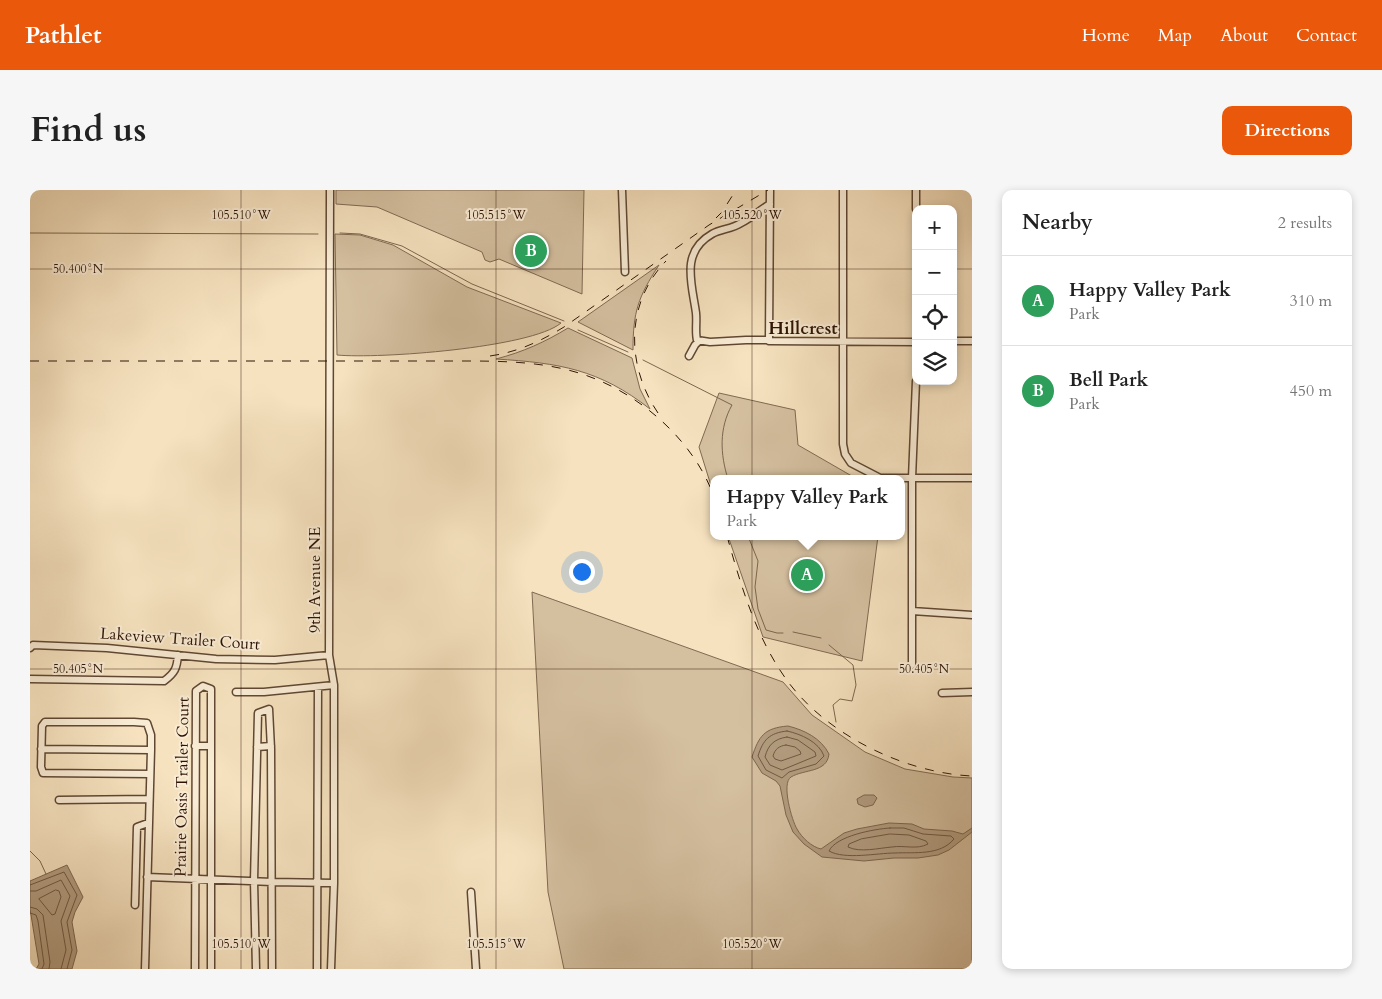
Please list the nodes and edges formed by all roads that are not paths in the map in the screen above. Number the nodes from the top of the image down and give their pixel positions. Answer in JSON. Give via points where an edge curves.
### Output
{"nodes":[{"id":1,"x":330,"y":190,"type":"edge"},
{"id":2,"x":622,"y":190,"type":"edge"},
{"id":3,"x":770,"y":190,"type":"edge"},
{"id":4,"x":843,"y":190,"type":"edge"},
{"id":5,"x":916,"y":190,"type":"edge"},
{"id":6,"x":770,"y":204,"type":"junction"},
{"id":7,"x":916,"y":205,"type":"edge"},
{"id":8,"x":625,"y":272,"type":"dead end"},
{"id":9,"x":699,"y":341,"type":"junction"},
{"id":10,"x":769,"y":341,"type":"junction"},
{"id":11,"x":957,"y":341,"type":"edge"},
{"id":12,"x":972,"y":341,"type":"edge"},
{"id":13,"x":842,"y":342,"type":"junction"},
{"id":14,"x":912,"y":342,"type":"edge"},
{"id":15,"x":689,"y":356,"type":"dead end"},
{"id":16,"x":916,"y":385,"type":"edge"},
{"id":17,"x":875,"y":475,"type":"edge"},
{"id":18,"x":905,"y":478,"type":"edge"},
{"id":19,"x":912,"y":478,"type":"junction"},
{"id":20,"x":972,"y":478,"type":"edge"},
{"id":21,"x":912,"y":611,"type":"junction"},
{"id":22,"x":972,"y":615,"type":"edge"},
{"id":23,"x":30,"y":648,"type":"edge"},
{"id":24,"x":178,"y":655,"type":"junction"},
{"id":25,"x":329,"y":655,"type":"junction"},
{"id":26,"x":912,"y":665,"type":"dead end"},
{"id":27,"x":30,"y":679,"type":"edge"},
{"id":28,"x":334,"y":685,"type":"junction"},
{"id":29,"x":318,"y":687,"type":"junction"},
{"id":30,"x":236,"y":692,"type":"dead end"},
{"id":31,"x":972,"y":692,"type":"edge"},
{"id":32,"x":942,"y":693,"type":"dead end"},
{"id":33,"x":195,"y":746,"type":"junction"},
{"id":34,"x":211,"y":746,"type":"junction"},
{"id":35,"x":257,"y":746,"type":"junction"},
{"id":36,"x":271,"y":746,"type":"junction"},
{"id":37,"x":41,"y":750,"type":"junction"},
{"id":38,"x":151,"y":750,"type":"junction"},
{"id":39,"x":150,"y":774,"type":"junction"},
{"id":40,"x":149,"y":799,"type":"junction"},
{"id":41,"x":58,"y":800,"type":"dead end"},
{"id":42,"x":148,"y":823,"type":"junction"},
{"id":43,"x":147,"y":877,"type":"junction"},
{"id":44,"x":194,"y":879,"type":"junction"},
{"id":45,"x":212,"y":879,"type":"junction"},
{"id":46,"x":254,"y":881,"type":"junction"},
{"id":47,"x":272,"y":882,"type":"junction"},
{"id":48,"x":317,"y":883,"type":"junction"},
{"id":49,"x":334,"y":883,"type":"junction"},
{"id":50,"x":471,"y":892,"type":"dead end"},
{"id":51,"x":135,"y":905,"type":"dead end"},
{"id":52,"x":145,"y":969,"type":"edge"},
{"id":53,"x":195,"y":969,"type":"edge"},
{"id":54,"x":211,"y":969,"type":"edge"},
{"id":55,"x":256,"y":969,"type":"edge"},
{"id":56,"x":272,"y":969,"type":"edge"},
{"id":57,"x":317,"y":969,"type":"edge"},
{"id":58,"x":331,"y":969,"type":"edge"},
{"id":59,"x":476,"y":969,"type":"edge"}],
"edges":[{"from":1,"to":25,"type":"street","name":"9th Avenue NE"},
{"from":2,"to":8,"type":"street"},
{"from":3,"to":6,"type":"street"},
{"from":4,"to":13,"type":"street"},
{"from":5,"to":7,"type":"street"},
{"from":6,"to":9,"type":"street","via":[[741,224],[714,233],[695,248],[690,284]]},
{"from":6,"to":10,"type":"street"},
{"from":9,"to":10,"type":"street"},
{"from":9,"to":15,"type":"street"},
{"from":10,"to":13,"type":"street"},
{"from":11,"to":12,"type":"street"},
{"from":13,"to":14,"type":"street"},
{"from":13,"to":17,"type":"street","via":[[845,454],[851,462]]},
{"from":16,"to":19,"type":"street"},
{"from":18,"to":19,"type":"street"},
{"from":19,"to":20,"type":"street"},
{"from":19,"to":21,"type":"street"},
{"from":21,"to":22,"type":"street"},
{"from":21,"to":26,"type":"street"},
{"from":23,"to":24,"type":"street","name":"Lakeview Trailer Court","via":[[33,644]]},
{"from":24,"to":25,"type":"street","name":"Lakeview Trailer Court","via":[[275,660]]},
{"from":24,"to":27,"type":"street","via":[[177,668],[164,681]]},
{"from":25,"to":28,"type":"street","name":"9th Avenue NE"},
{"from":28,"to":29,"type":"street"},
{"from":28,"to":49,"type":"street","name":"9th Avenue NE"},
{"from":29,"to":30,"type":"street"},
{"from":29,"to":48,"type":"street"},
{"from":31,"to":32,"type":"street"},
{"from":33,"to":34,"type":"street"},
{"from":33,"to":34,"type":"street","name":"Prairie Oasis Trailer Court","via":[[196,690],[203,686],[211,689]]},
{"from":33,"to":44,"type":"street","name":"Prairie Oasis Trailer Court"},
{"from":34,"to":45,"type":"street","name":"Prairie Oasis Trailer Court"},
{"from":35,"to":36,"type":"street"},
{"from":35,"to":36,"type":"street","via":[[258,713],[269,709]]},
{"from":35,"to":46,"type":"street"},
{"from":36,"to":47,"type":"street"},
{"from":37,"to":38,"type":"street"},
{"from":37,"to":38,"type":"street","via":[[45,722],[147,723]]},
{"from":37,"to":39,"type":"street","via":[[43,773]]},
{"from":38,"to":39,"type":"street"},
{"from":39,"to":40,"type":"street"},
{"from":40,"to":41,"type":"street"},
{"from":40,"to":42,"type":"street"},
{"from":42,"to":43,"type":"street"},
{"from":42,"to":51,"type":"street","via":[[137,827]]},
{"from":43,"to":44,"type":"street"},
{"from":43,"to":52,"type":"street"},
{"from":44,"to":45,"type":"street"},
{"from":44,"to":53,"type":"street","name":"Prairie Oasis Trailer Court"},
{"from":45,"to":46,"type":"street"},
{"from":45,"to":54,"type":"street","name":"Prairie Oasis Trailer Court"},
{"from":46,"to":47,"type":"street"},
{"from":46,"to":55,"type":"street"},
{"from":47,"to":48,"type":"street"},
{"from":47,"to":56,"type":"street"},
{"from":48,"to":49,"type":"street"},
{"from":48,"to":57,"type":"street"},
{"from":49,"to":58,"type":"street","name":"9th Avenue NE"},
{"from":50,"to":59,"type":"street"}]}
